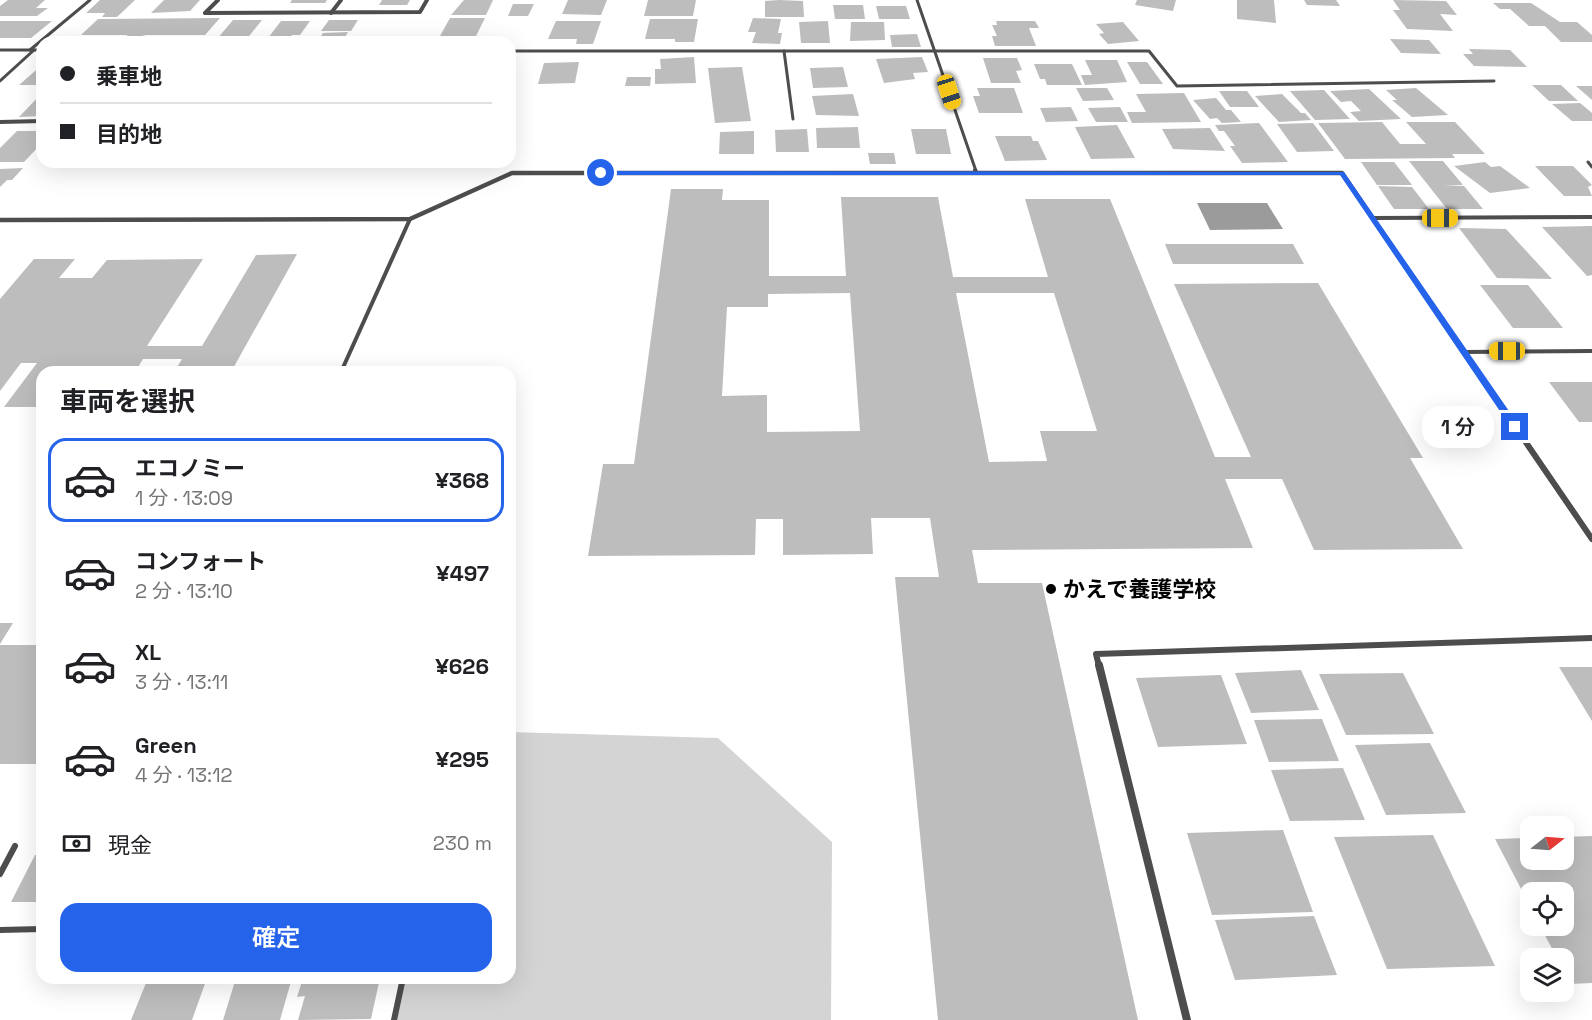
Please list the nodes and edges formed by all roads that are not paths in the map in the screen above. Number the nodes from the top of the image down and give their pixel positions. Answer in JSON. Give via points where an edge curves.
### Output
{"nodes":[{"id":1,"x":90,"y":0,"type":"edge"},
{"id":2,"x":218,"y":0,"type":"edge"},
{"id":3,"x":341,"y":0,"type":"edge"},
{"id":4,"x":427,"y":0,"type":"edge"},
{"id":5,"x":917,"y":0,"type":"edge"},
{"id":6,"x":331,"y":13,"type":"junction"},
{"id":7,"x":48,"y":36,"type":"edge"},
{"id":8,"x":36,"y":47,"type":"edge"},
{"id":9,"x":0,"y":50,"type":"edge"},
{"id":10,"x":32,"y":50,"type":"junction"},
{"id":11,"x":36,"y":50,"type":"edge"},
{"id":12,"x":516,"y":51,"type":"edge"},
{"id":13,"x":784,"y":51,"type":"junction"},
{"id":14,"x":935,"y":51,"type":"junction"},
{"id":15,"x":0,"y":81,"type":"edge"},
{"id":16,"x":1494,"y":81,"type":"dead end"},
{"id":17,"x":793,"y":119,"type":"dead end"},
{"id":18,"x":36,"y":121,"type":"edge"},
{"id":19,"x":0,"y":122,"type":"edge"},
{"id":20,"x":1588,"y":162,"type":"dead end"},
{"id":21,"x":1592,"y":167,"type":"edge"},
{"id":22,"x":976,"y":172,"type":"junction"},
{"id":23,"x":1592,"y":217,"type":"edge"},
{"id":24,"x":1374,"y":218,"type":"junction"},
{"id":25,"x":410,"y":219,"type":"junction"},
{"id":26,"x":0,"y":220,"type":"edge"},
{"id":27,"x":1464,"y":351,"type":"junction"},
{"id":28,"x":1592,"y":351,"type":"edge"},
{"id":29,"x":344,"y":366,"type":"edge"},
{"id":30,"x":1592,"y":539,"type":"edge"},
{"id":31,"x":1592,"y":638,"type":"edge"},
{"id":32,"x":15,"y":846,"type":"dead end"},
{"id":33,"x":0,"y":874,"type":"edge"},
{"id":34,"x":36,"y":929,"type":"edge"},
{"id":35,"x":0,"y":930,"type":"edge"},
{"id":36,"x":403,"y":984,"type":"edge"},
{"id":37,"x":394,"y":1020,"type":"edge"},
{"id":38,"x":1187,"y":1020,"type":"edge"}],
"edges":[{"from":1,"to":7,"type":"lane"},
{"from":2,"to":6,"type":"street","via":[[205,14]]},
{"from":3,"to":6,"type":"street"},
{"from":4,"to":6,"type":"street","via":[[420,12]]},
{"from":5,"to":14,"type":"lane"},
{"from":8,"to":10,"type":"lane"},
{"from":9,"to":10,"type":"lane"},
{"from":10,"to":11,"type":"lane"},
{"from":10,"to":15,"type":"lane"},
{"from":12,"to":13,"type":"lane"},
{"from":13,"to":14,"type":"lane"},
{"from":13,"to":17,"type":"lane"},
{"from":14,"to":16,"type":"lane","via":[[1149,51],[1177,86]]},
{"from":14,"to":22,"type":"lane"},
{"from":18,"to":19,"type":"street"},
{"from":20,"to":21,"type":"lane"},
{"from":22,"to":24,"type":"street","via":[[1342,173]]},
{"from":22,"to":25,"type":"street","via":[[512,172]]},
{"from":23,"to":24,"type":"lane"},
{"from":24,"to":27,"type":"street"},
{"from":25,"to":26,"type":"street"},
{"from":25,"to":29,"type":"lane"},
{"from":27,"to":28,"type":"lane"},
{"from":27,"to":30,"type":"street"},
{"from":31,"to":38,"type":"street","via":[[1096,654]]},
{"from":32,"to":33,"type":"lane"},
{"from":34,"to":35,"type":"lane"},
{"from":36,"to":37,"type":"lane"}]}
